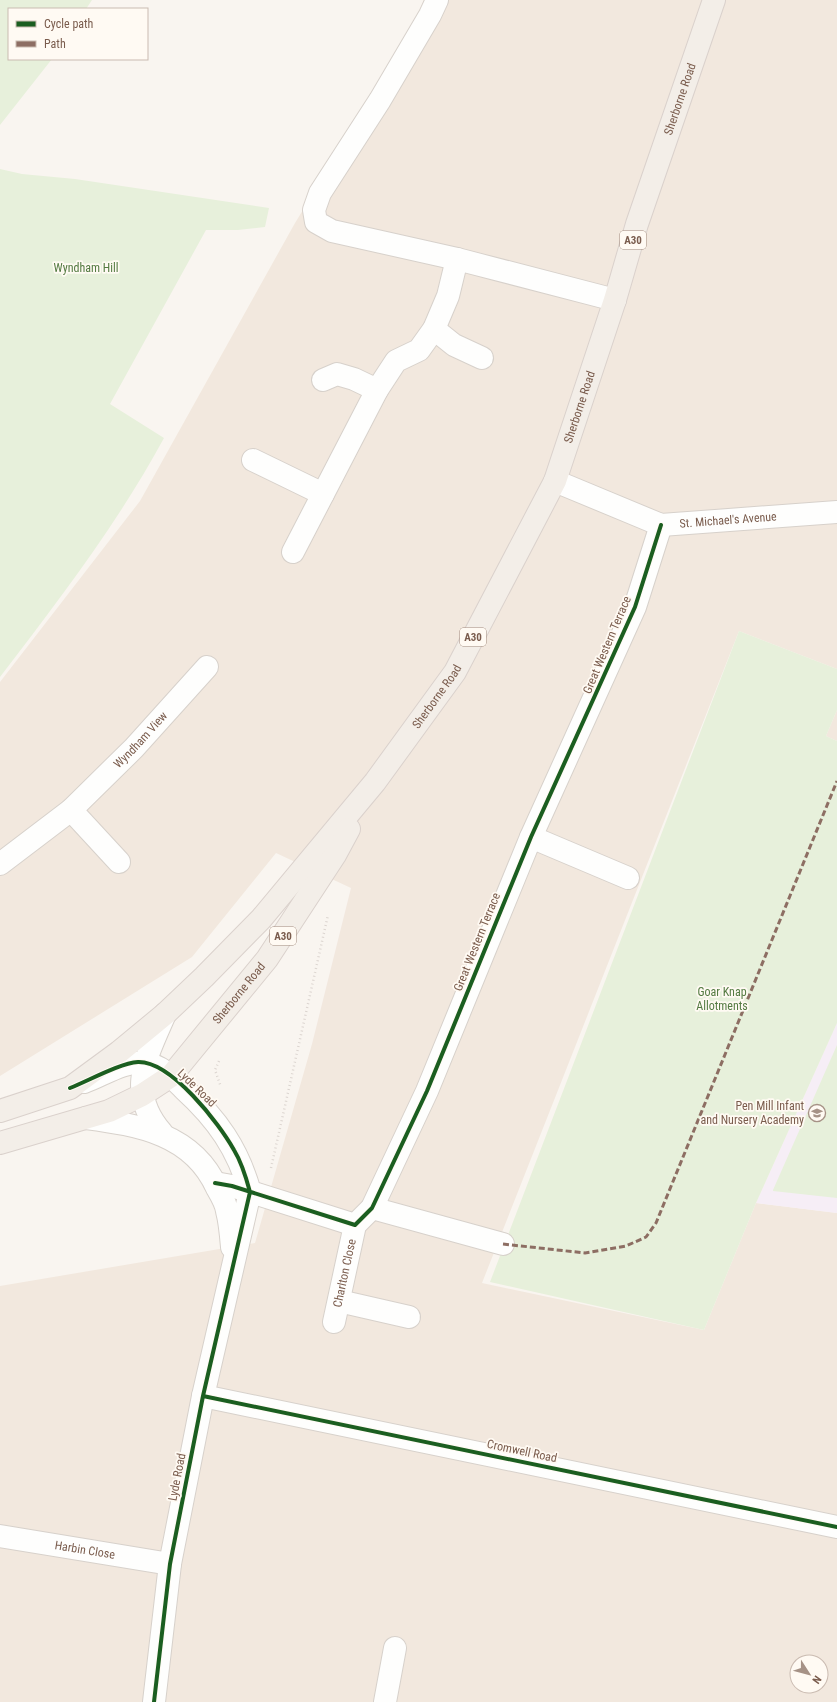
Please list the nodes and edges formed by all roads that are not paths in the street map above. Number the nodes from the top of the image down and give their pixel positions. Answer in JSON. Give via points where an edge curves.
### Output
{"nodes":[{"id":1,"x":437,"y":0,"type":"edge"},
{"id":2,"x":714,"y":0,"type":"edge"},
{"id":3,"x":458,"y":259,"type":"junction"},
{"id":4,"x":615,"y":300,"type":"junction"},
{"id":5,"x":434,"y":329,"type":"junction"},
{"id":6,"x":482,"y":358,"type":"dead end"},
{"id":7,"x":323,"y":380,"type":"dead end"},
{"id":8,"x":377,"y":390,"type":"junction"},
{"id":9,"x":253,"y":460,"type":"dead end"},
{"id":10,"x":555,"y":481,"type":"junction"},
{"id":11,"x":323,"y":494,"type":"junction"},
{"id":12,"x":837,"y":512,"type":"edge"},
{"id":13,"x":661,"y":525,"type":"junction"},
{"id":14,"x":293,"y":552,"type":"dead end"},
{"id":15,"x":207,"y":667,"type":"dead end"},
{"id":16,"x":375,"y":782,"type":"junction"},
{"id":17,"x":71,"y":810,"type":"junction"},
{"id":18,"x":531,"y":837,"type":"junction"},
{"id":19,"x":119,"y":862,"type":"dead end"},
{"id":20,"x":0,"y":864,"type":"edge"},
{"id":21,"x":628,"y":878,"type":"dead end"},
{"id":22,"x":164,"y":1014,"type":"junction"},
{"id":23,"x":144,"y":1063,"type":"junction"},
{"id":24,"x":171,"y":1076,"type":"junction"},
{"id":25,"x":70,"y":1088,"type":"junction"},
{"id":26,"x":142,"y":1095,"type":"junction"},
{"id":27,"x":0,"y":1111,"type":"edge"},
{"id":28,"x":86,"y":1118,"type":"junction"},
{"id":29,"x":162,"y":1134,"type":"junction"},
{"id":30,"x":0,"y":1143,"type":"edge"},
{"id":31,"x":215,"y":1183,"type":"junction"},
{"id":32,"x":259,"y":1195,"type":"junction"},
{"id":33,"x":372,"y":1208,"type":"junction"},
{"id":34,"x":355,"y":1225,"type":"junction"},
{"id":35,"x":503,"y":1244,"type":"dead end"},
{"id":36,"x":234,"y":1258,"type":"junction"},
{"id":37,"x":339,"y":1301,"type":"junction"},
{"id":38,"x":409,"y":1317,"type":"dead end"},
{"id":39,"x":334,"y":1322,"type":"dead end"},
{"id":40,"x":203,"y":1396,"type":"junction"},
{"id":41,"x":837,"y":1527,"type":"edge"},
{"id":42,"x":0,"y":1536,"type":"edge"},
{"id":43,"x":170,"y":1564,"type":"junction"},
{"id":44,"x":395,"y":1648,"type":"dead end"},
{"id":45,"x":154,"y":1702,"type":"edge"},
{"id":46,"x":385,"y":1702,"type":"edge"}],
"edges":[{"from":1,"to":3,"type":"street","via":[[380,100],[320,193],[314,210],[316,222],[332,231]]},
{"from":2,"to":4,"type":"main road","name":"Sherborne Road","number":"A30","via":[[637,224]]},
{"from":3,"to":4,"type":"street"},
{"from":3,"to":5,"type":"street","via":[[448,296]]},
{"from":4,"to":10,"type":"main road","name":"Sherborne Road","number":"A30"},
{"from":5,"to":6,"type":"street","via":[[454,345]]},
{"from":5,"to":8,"type":"street","via":[[419,350],[396,361]]},
{"from":7,"to":8,"type":"street","via":[[337,374]]},
{"from":8,"to":11,"type":"street"},
{"from":9,"to":11,"type":"street"},
{"from":10,"to":13,"type":"street","name":"St. Michael's Avenue"},
{"from":10,"to":16,"type":"main road","name":"Sherborne Road","number":"A30","via":[[455,672]]},
{"from":11,"to":14,"type":"street"},
{"from":12,"to":13,"type":"street","name":"St. Michael's Avenue"},
{"from":13,"to":18,"type":"street","name":"Great Western Terrace","via":[[636,607]]},
{"from":15,"to":17,"type":"street","name":"Wyndham View","via":[[134,748]]},
{"from":16,"to":22,"type":"main road","name":"Sherborne Road","number":"A30","via":[[261,919]]},
{"from":16,"to":24,"type":"main road","name":"Sherborne Road","number":"A30","via":[[335,854],[267,959]]},
{"from":17,"to":19,"type":"street"},
{"from":17,"to":20,"type":"street","name":"Wyndham View"},
{"from":18,"to":21,"type":"street"},
{"from":18,"to":33,"type":"street","name":"Great Western Terrace","via":[[427,1091]]},
{"from":22,"to":23,"type":"street","name":"Lyde Road"},
{"from":22,"to":25,"type":"main road","number":"A30"},
{"from":23,"to":24,"type":"street","name":"Lyde Road","via":[[162,1069]]},
{"from":23,"to":25,"type":"street","name":"Lyde Road","via":[[128,1065]]},
{"from":23,"to":26,"type":"street","name":"Lyde Road"},
{"from":24,"to":26,"type":"main road","number":"A30"},
{"from":24,"to":32,"type":"street","name":"Lyde Road","via":[[215,1120]]},
{"from":25,"to":27,"type":"main road","number":"A30"},
{"from":26,"to":28,"type":"main road","number":"A30","via":[[109,1111]]},
{"from":26,"to":29,"type":"street","name":"Lyde Road","via":[[153,1123]]},
{"from":28,"to":29,"type":"street","name":"Lyde Road","via":[[118,1122]]},
{"from":28,"to":30,"type":"main road","number":"A30"},
{"from":29,"to":31,"type":"street","name":"Lyde Road","via":[[185,1148],[201,1162]]},
{"from":31,"to":32,"type":"street"},
{"from":31,"to":36,"type":"street","name":"Lyde Road","via":[[227,1209]]},
{"from":32,"to":34,"type":"street"},
{"from":32,"to":36,"type":"street","name":"Lyde Road"},
{"from":33,"to":34,"type":"street","name":"Great Western Terrace"},
{"from":33,"to":35,"type":"street"},
{"from":34,"to":37,"type":"street","name":"Charlton Close"},
{"from":36,"to":40,"type":"street","name":"Lyde Road"},
{"from":37,"to":38,"type":"street"},
{"from":37,"to":39,"type":"street","name":"Charlton Close"},
{"from":40,"to":41,"type":"street","name":"Cromwell Road"},
{"from":40,"to":43,"type":"street","name":"Lyde Road"},
{"from":42,"to":43,"type":"street","name":"Harbin Close"},
{"from":43,"to":45,"type":"street","name":"Lyde Road"},
{"from":44,"to":46,"type":"street"}]}
